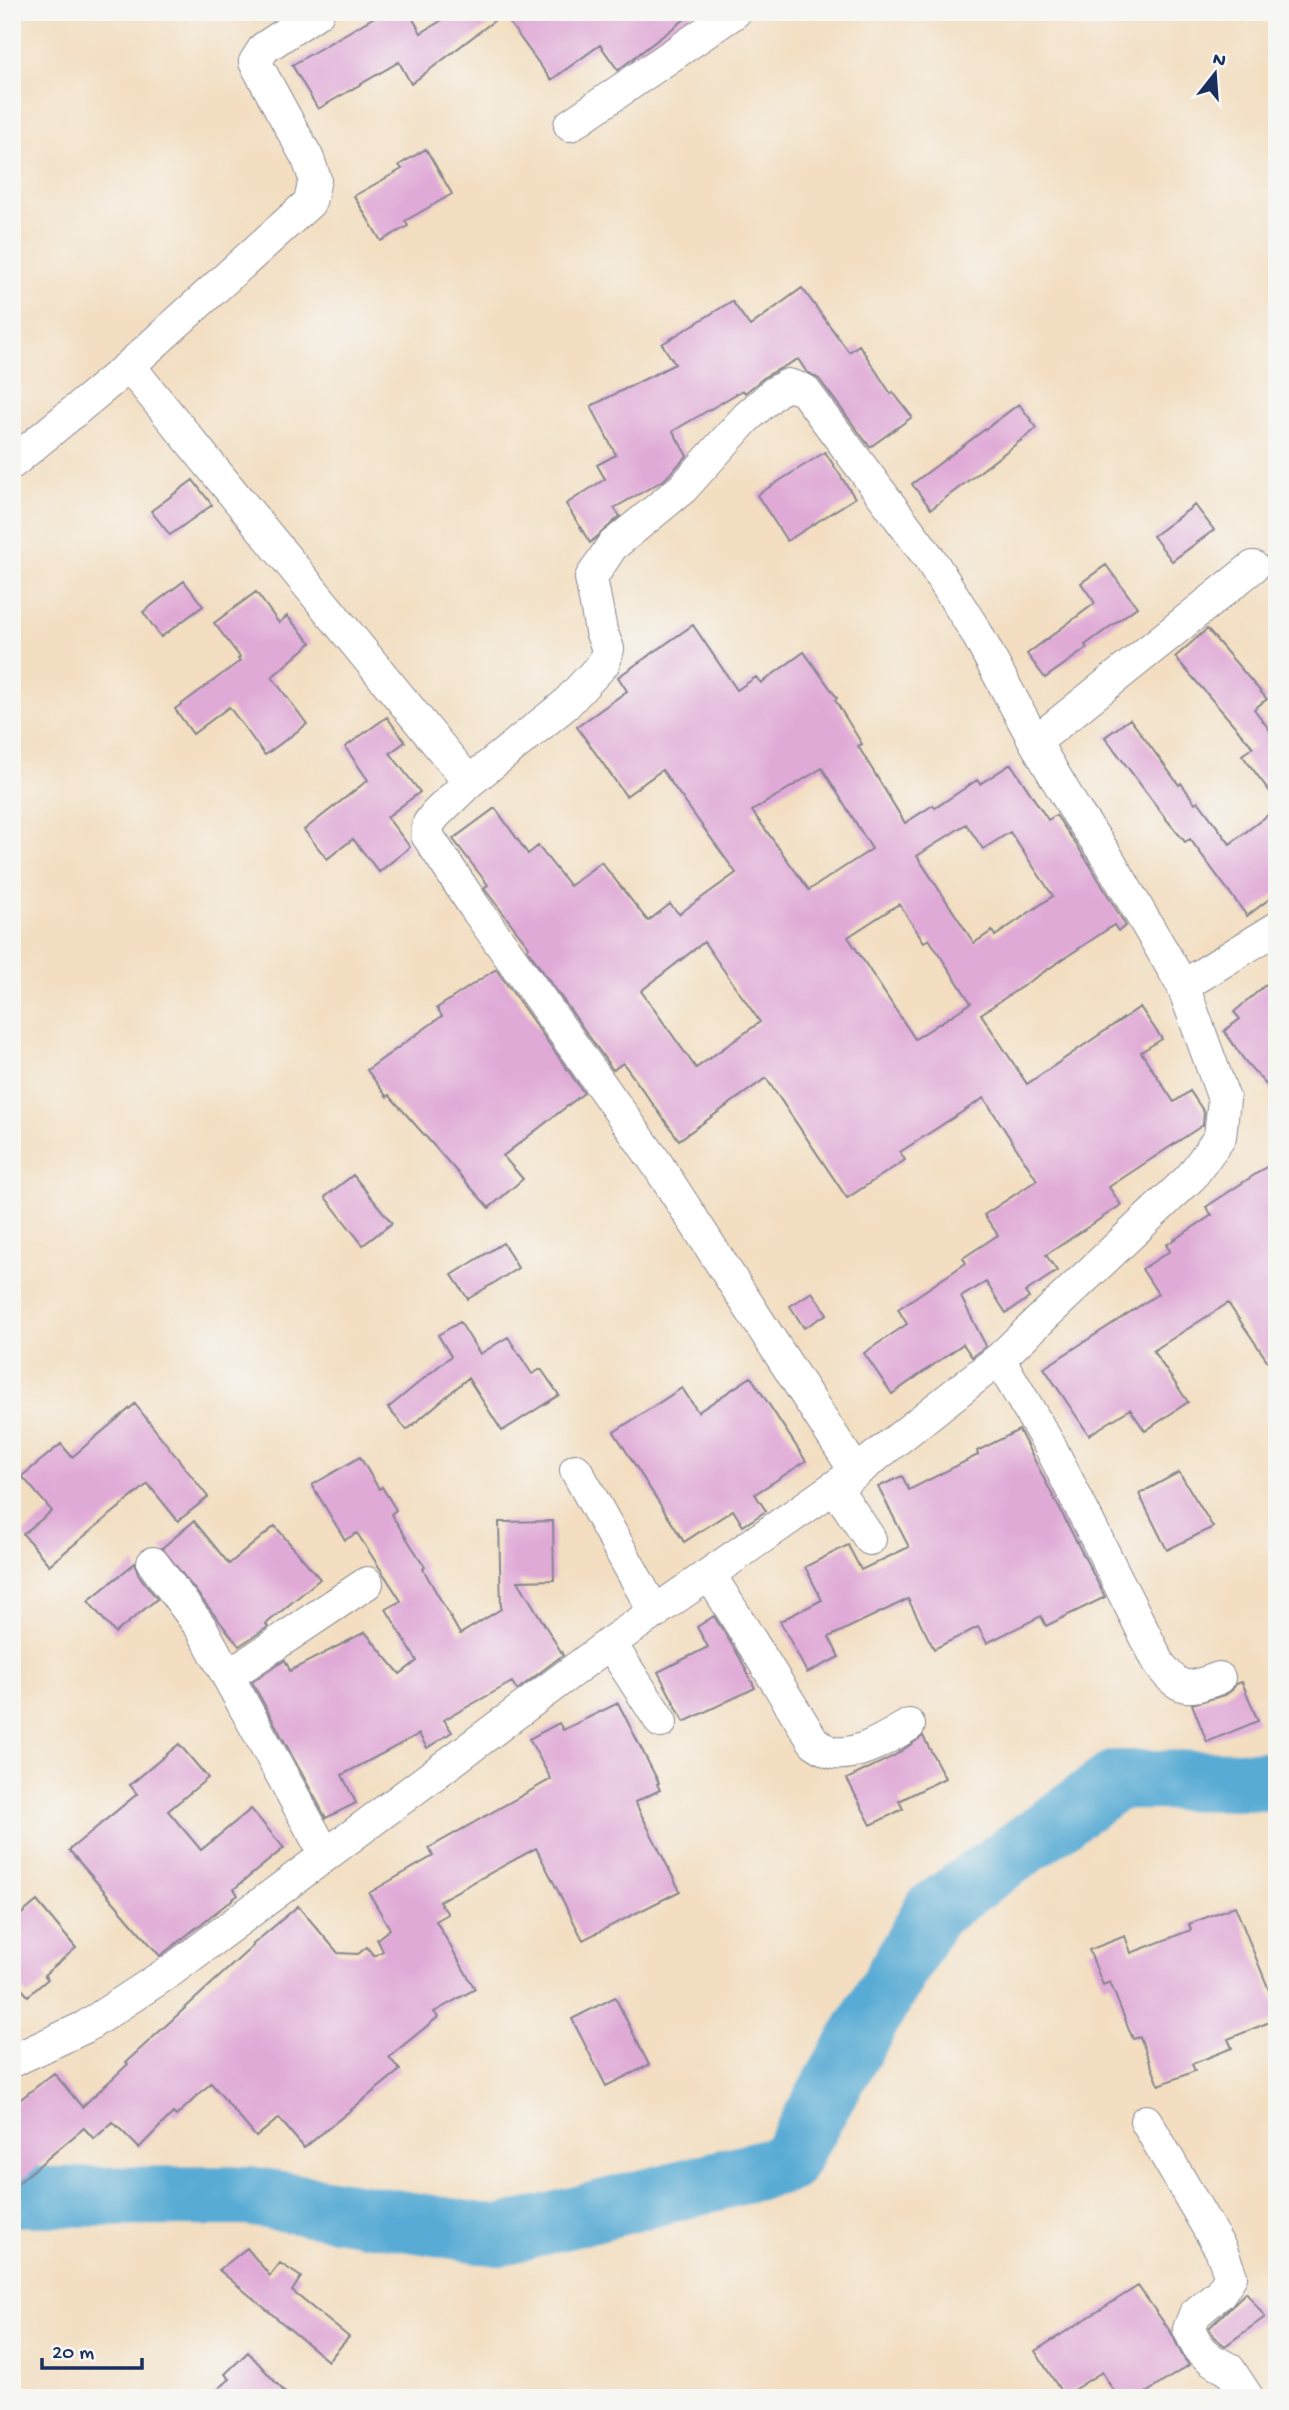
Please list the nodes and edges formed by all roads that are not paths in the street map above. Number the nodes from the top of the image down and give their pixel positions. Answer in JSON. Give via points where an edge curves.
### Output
{"nodes":[{"id":1,"x":318,"y":12,"type":"edge"},
{"id":2,"x":735,"y":12,"type":"edge"},
{"id":3,"x":570,"y":125,"type":"dead end"},
{"id":4,"x":130,"y":366,"type":"junction"},
{"id":5,"x":12,"y":463,"type":"edge"},
{"id":6,"x":1254,"y":567,"type":"dead end"},
{"id":7,"x":1035,"y":742,"type":"junction"},
{"id":8,"x":469,"y":782,"type":"junction"},
{"id":9,"x":1277,"y":928,"type":"edge"},
{"id":10,"x":1183,"y":986,"type":"junction"},
{"id":11,"x":999,"y":1359,"type":"junction"},
{"id":12,"x":576,"y":1470,"type":"dead end"},
{"id":13,"x":845,"y":1479,"type":"junction"},
{"id":14,"x":870,"y":1539,"type":"dead end"},
{"id":15,"x":153,"y":1563,"type":"dead end"},
{"id":16,"x":710,"y":1575,"type":"junction"},
{"id":17,"x":367,"y":1583,"type":"dead end"},
{"id":18,"x":655,"y":1613,"type":"junction"},
{"id":19,"x":610,"y":1643,"type":"junction"},
{"id":20,"x":228,"y":1676,"type":"junction"},
{"id":21,"x":1219,"y":1678,"type":"dead end"},
{"id":22,"x":661,"y":1722,"type":"dead end"},
{"id":23,"x":909,"y":1725,"type":"dead end"},
{"id":24,"x":325,"y":1854,"type":"junction"},
{"id":25,"x":12,"y":2061,"type":"edge"},
{"id":26,"x":1146,"y":2121,"type":"dead end"},
{"id":27,"x":1248,"y":2398,"type":"edge"}],
"edges":[{"from":1,"to":4,"type":"street","via":[[264,48],[255,62],[308,159],[315,179],[310,202]]},
{"from":2,"to":3,"type":"street"},
{"from":4,"to":5,"type":"street"},
{"from":4,"to":8,"type":"street"},
{"from":6,"to":7,"type":"street"},
{"from":7,"to":8,"type":"street","via":[[976,632],[930,559],[804,390],[788,385],[746,418],[683,488],[612,546],[592,578],[608,649],[604,663],[565,705]]},
{"from":7,"to":10,"type":"street"},
{"from":8,"to":13,"type":"street","via":[[436,814],[427,835],[657,1164]]},
{"from":9,"to":10,"type":"street"},
{"from":10,"to":11,"type":"street","via":[[1224,1099],[1220,1137],[1191,1177]]},
{"from":11,"to":13,"type":"street"},
{"from":11,"to":21,"type":"street","via":[[1051,1446],[1160,1665],[1183,1687]]},
{"from":12,"to":18,"type":"street"},
{"from":13,"to":14,"type":"street"},
{"from":13,"to":16,"type":"street"},
{"from":15,"to":20,"type":"street","via":[[202,1629]]},
{"from":16,"to":18,"type":"street"},
{"from":16,"to":23,"type":"street","via":[[814,1742],[833,1753],[850,1752]]},
{"from":17,"to":20,"type":"street"},
{"from":18,"to":19,"type":"street"},
{"from":19,"to":22,"type":"street"},
{"from":19,"to":24,"type":"street"},
{"from":20,"to":24,"type":"street"},
{"from":24,"to":25,"type":"street","via":[[172,1970],[85,2027]]},
{"from":26,"to":27,"type":"street","via":[[1221,2250],[1231,2276],[1220,2293],[1195,2314],[1189,2329],[1212,2360],[1229,2369]]}]}
